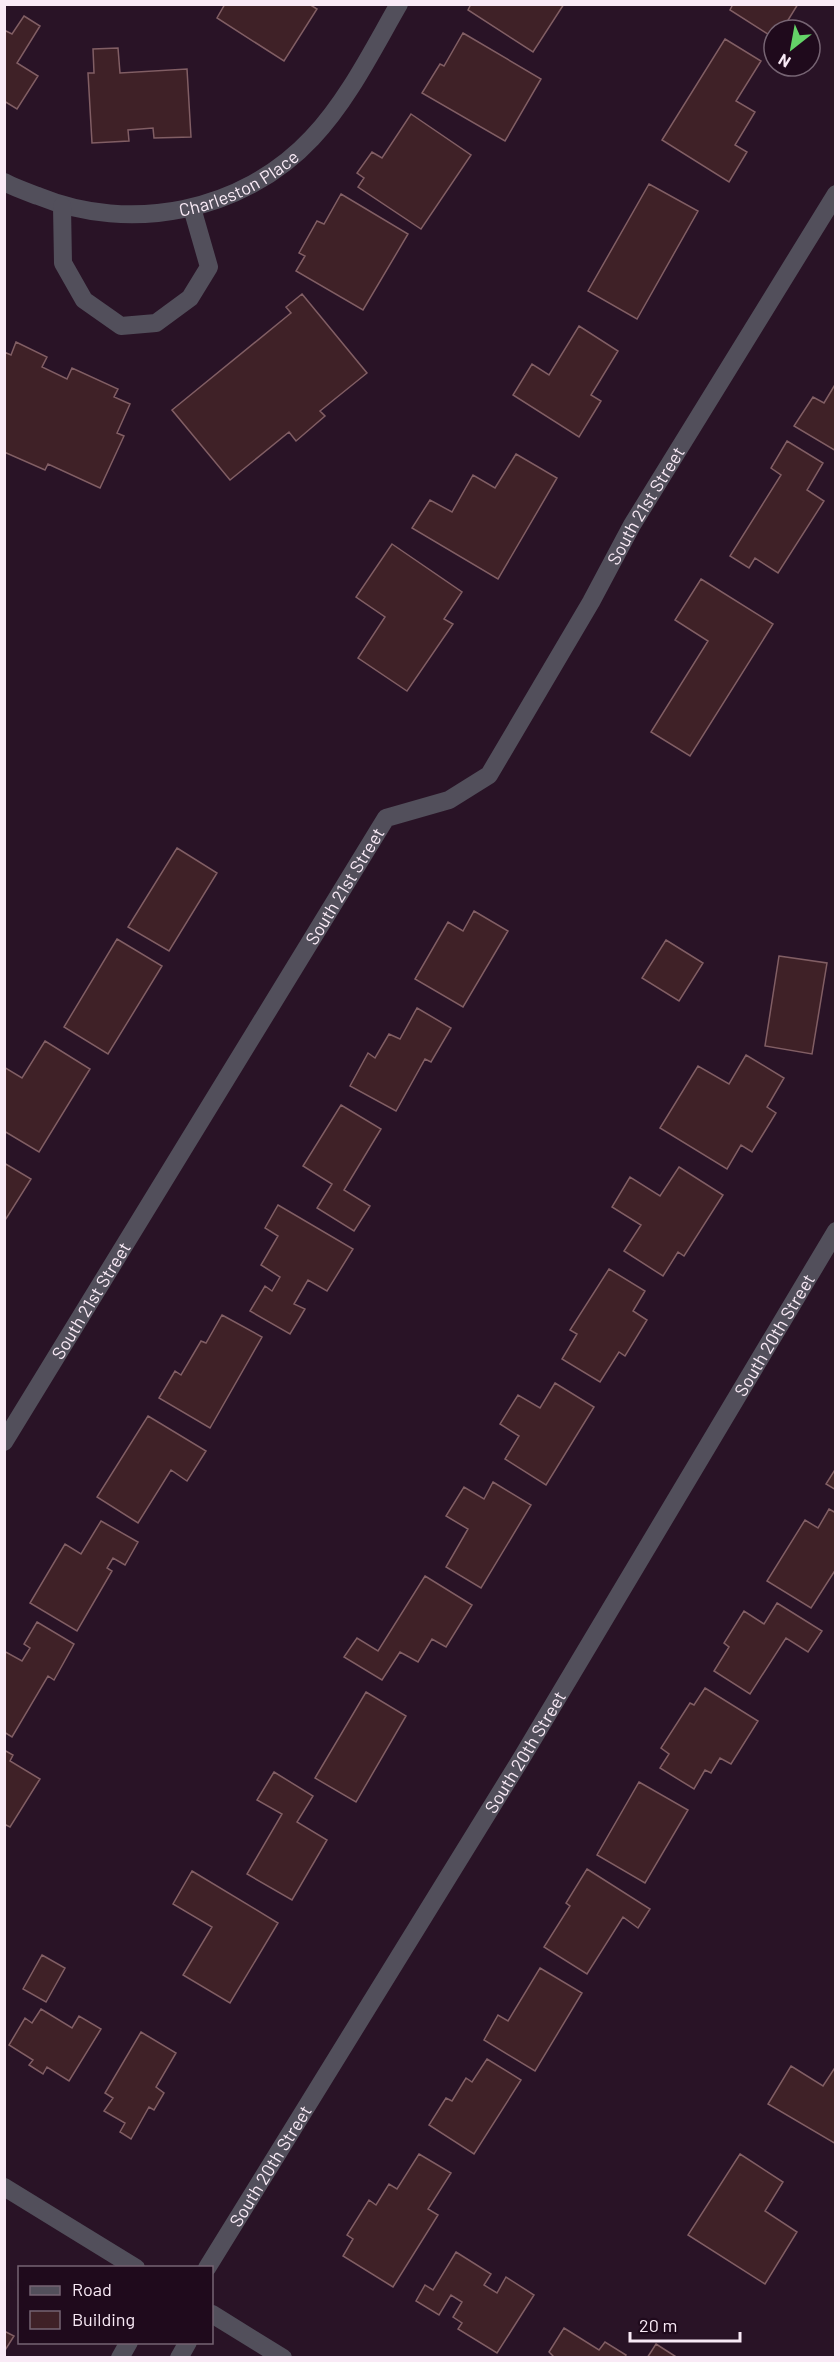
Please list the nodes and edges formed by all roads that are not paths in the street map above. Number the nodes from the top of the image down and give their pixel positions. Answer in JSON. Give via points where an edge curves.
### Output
{"nodes":[{"id":1,"x":399,"y":4,"type":"edge"},
{"id":2,"x":4,"y":182,"type":"edge"},
{"id":3,"x":836,"y":194,"type":"edge"},
{"id":4,"x":62,"y":206,"type":"junction"},
{"id":5,"x":192,"y":208,"type":"junction"},
{"id":6,"x":836,"y":1231,"type":"edge"},
{"id":7,"x":4,"y":1442,"type":"edge"},
{"id":8,"x":4,"y":2187,"type":"edge"},
{"id":9,"x":133,"y":2266,"type":"edge"},
{"id":10,"x":208,"y":2266,"type":"edge"},
{"id":11,"x":213,"y":2315,"type":"edge"},
{"id":12,"x":128,"y":2344,"type":"edge"},
{"id":13,"x":187,"y":2344,"type":"edge"},
{"id":14,"x":120,"y":2358,"type":"edge"},
{"id":15,"x":179,"y":2358,"type":"edge"},
{"id":16,"x":283,"y":2358,"type":"edge"}],
"edges":[{"from":1,"to":5,"type":"street","name":"Charleston Place","via":[[346,94],[312,138],[276,170],[234,193]]},
{"from":2,"to":4,"type":"street","name":"Charleston Place"},
{"from":3,"to":7,"type":"street","name":"South 21st Street","via":[[632,525],[489,775],[449,800],[386,818]]},
{"from":4,"to":5,"type":"street","name":"Charleston Place","via":[[105,214],[145,215]]},
{"from":4,"to":5,"type":"street","via":[[63,263],[84,300],[121,326],[156,323],[190,298],[209,267]]},
{"from":6,"to":10,"type":"street","name":"South 20th Street","via":[[522,1759]]},
{"from":8,"to":9,"type":"street"},
{"from":11,"to":16,"type":"street"},
{"from":12,"to":14,"type":"street"},
{"from":13,"to":15,"type":"street"}]}
